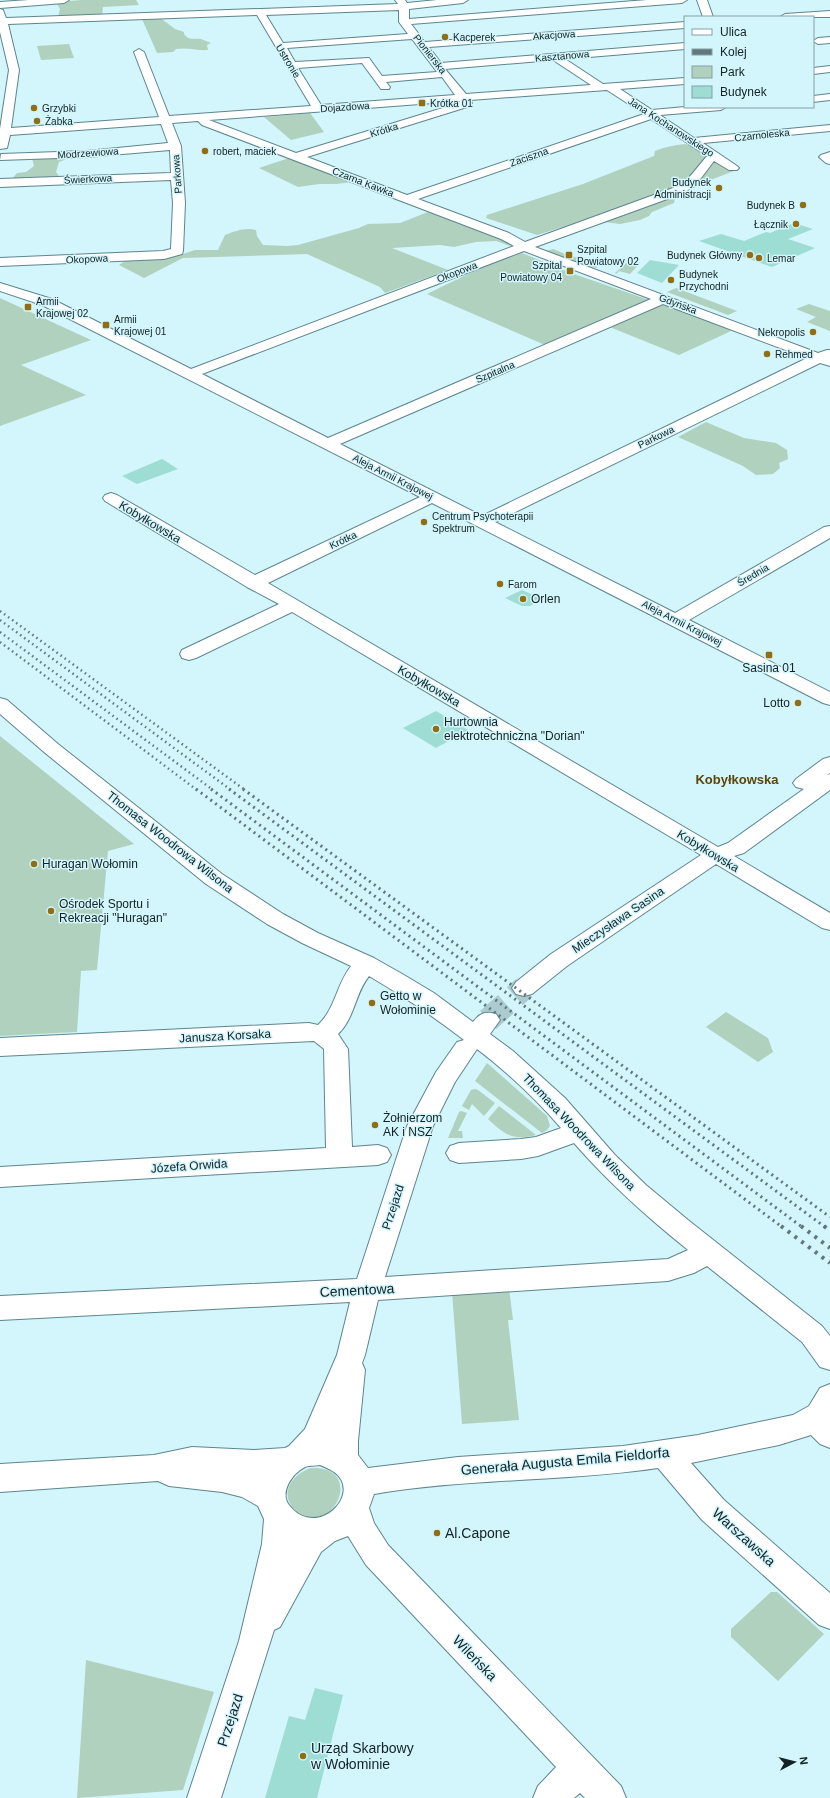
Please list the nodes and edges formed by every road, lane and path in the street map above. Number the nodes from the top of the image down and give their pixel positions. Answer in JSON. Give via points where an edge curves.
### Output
{"nodes":[{"id":1,"x":64,"y":0,"type":"edge"},
{"id":2,"x":307,"y":0,"type":"edge"},
{"id":3,"x":464,"y":0,"type":"edge"},
{"id":4,"x":682,"y":0,"type":"edge"},
{"id":5,"x":702,"y":0,"type":"edge"},
{"id":6,"x":402,"y":4,"type":"edge"},
{"id":7,"x":0,"y":5,"type":"edge"},
{"id":8,"x":314,"y":11,"type":"junction"},
{"id":9,"x":260,"y":12,"type":"junction"},
{"id":10,"x":830,"y":14,"type":"edge"},
{"id":11,"x":1,"y":16,"type":"edge"},
{"id":12,"x":495,"y":16,"type":"junction"},
{"id":13,"x":708,"y":16,"type":"edge"},
{"id":14,"x":800,"y":16,"type":"edge"},
{"id":15,"x":326,"y":18,"type":"dead end"},
{"id":16,"x":404,"y":22,"type":"junction"},
{"id":17,"x":684,"y":25,"type":"edge"},
{"id":18,"x":334,"y":30,"type":"dead end"},
{"id":19,"x":416,"y":36,"type":"junction"},
{"id":20,"x":526,"y":37,"type":"junction"},
{"id":21,"x":830,"y":40,"type":"edge"},
{"id":22,"x":343,"y":41,"type":"junction"},
{"id":23,"x":818,"y":41,"type":"dead end"},
{"id":24,"x":423,"y":45,"type":"junction"},
{"id":25,"x":279,"y":46,"type":"junction"},
{"id":26,"x":684,"y":46,"type":"edge"},
{"id":27,"x":139,"y":52,"type":"dead end"},
{"id":28,"x":5,"y":57,"type":"edge"},
{"id":29,"x":557,"y":57,"type":"junction"},
{"id":30,"x":291,"y":65,"type":"junction"},
{"id":31,"x":830,"y":69,"type":"edge"},
{"id":32,"x":442,"y":70,"type":"junction"},
{"id":33,"x":814,"y":70,"type":"edge"},
{"id":34,"x":684,"y":81,"type":"edge"},
{"id":35,"x":606,"y":88,"type":"junction"},
{"id":36,"x":830,"y":97,"type":"edge"},
{"id":37,"x":464,"y":98,"type":"junction"},
{"id":38,"x":814,"y":99,"type":"edge"},
{"id":39,"x":711,"y":108,"type":"edge"},
{"id":40,"x":318,"y":109,"type":"junction"},
{"id":41,"x":652,"y":114,"type":"junction"},
{"id":42,"x":201,"y":118,"type":"junction"},
{"id":43,"x":165,"y":120,"type":"junction"},
{"id":44,"x":830,"y":128,"type":"edge"},
{"id":45,"x":5,"y":132,"type":"junction"},
{"id":46,"x":693,"y":141,"type":"junction"},
{"id":47,"x":175,"y":146,"type":"junction"},
{"id":48,"x":713,"y":155,"type":"junction"},
{"id":49,"x":830,"y":155,"type":"edge"},
{"id":50,"x":296,"y":157,"type":"junction"},
{"id":51,"x":0,"y":159,"type":"edge"},
{"id":52,"x":830,"y":161,"type":"edge"},
{"id":53,"x":733,"y":168,"type":"dead end"},
{"id":54,"x":177,"y":176,"type":"junction"},
{"id":55,"x":0,"y":183,"type":"edge"},
{"id":56,"x":406,"y":199,"type":"junction"},
{"id":57,"x":525,"y":247,"type":"junction"},
{"id":58,"x":175,"y":253,"type":"joint"},
{"id":59,"x":0,"y":262,"type":"edge"},
{"id":60,"x":0,"y":287,"type":"edge"},
{"id":61,"x":0,"y":292,"type":"edge"},
{"id":62,"x":662,"y":298,"type":"junction"},
{"id":63,"x":63,"y":311,"type":"junction"},
{"id":64,"x":826,"y":357,"type":"edge"},
{"id":65,"x":190,"y":374,"type":"junction"},
{"id":66,"x":327,"y":444,"type":"junction"},
{"id":67,"x":433,"y":497,"type":"junction"},
{"id":68,"x":111,"y":498,"type":"dead end"},
{"id":69,"x":482,"y":522,"type":"junction"},
{"id":70,"x":830,"y":531,"type":"edge"},
{"id":71,"x":253,"y":583,"type":"junction"},
{"id":72,"x":292,"y":605,"type":"junction"},
{"id":73,"x":676,"y":620,"type":"junction"},
{"id":74,"x":189,"y":654,"type":"dead end"},
{"id":75,"x":830,"y":699,"type":"edge"},
{"id":76,"x":0,"y":704,"type":"edge"},
{"id":77,"x":830,"y":763,"type":"edge"},
{"id":78,"x":830,"y":780,"type":"edge"},
{"id":79,"x":715,"y":855,"type":"junction"},
{"id":80,"x":830,"y":923,"type":"edge"},
{"id":81,"x":366,"y":964,"type":"junction"},
{"id":82,"x":524,"y":988,"type":"tunnel mouth"},
{"id":83,"x":323,"y":1034,"type":"junction"},
{"id":84,"x":471,"y":1041,"type":"dead end"},
{"id":85,"x":0,"y":1047,"type":"edge"},
{"id":86,"x":579,"y":1131,"type":"junction"},
{"id":87,"x":459,"y":1153,"type":"dead end"},
{"id":88,"x":378,"y":1154,"type":"dead end"},
{"id":89,"x":339,"y":1156,"type":"junction"},
{"id":90,"x":0,"y":1177,"type":"edge"},
{"id":91,"x":708,"y":1251,"type":"junction"},
{"id":92,"x":367,"y":1290,"type":"junction"},
{"id":93,"x":0,"y":1308,"type":"edge"},
{"id":94,"x":351,"y":1355,"type":"junction"},
{"id":95,"x":830,"y":1358,"type":"edge"},
{"id":96,"x":825,"y":1417,"type":"edge"},
{"id":97,"x":664,"y":1454,"type":"junction"},
{"id":98,"x":295,"y":1458,"type":"junction"},
{"id":99,"x":154,"y":1469,"type":"junction"},
{"id":100,"x":0,"y":1478,"type":"edge"},
{"id":101,"x":352,"y":1484,"type":"junction"},
{"id":102,"x":275,"y":1508,"type":"junction"},
{"id":103,"x":324,"y":1532,"type":"junction"},
{"id":104,"x":830,"y":1614,"type":"edge"},
{"id":105,"x":255,"y":1641,"type":"junction"},
{"id":106,"x":580,"y":1768,"type":"junction"},
{"id":107,"x":204,"y":1798,"type":"edge"},
{"id":108,"x":550,"y":1798,"type":"edge"},
{"id":109,"x":609,"y":1798,"type":"edge"}],
"edges":[{"from":1,"to":7,"type":"street"},
{"from":2,"to":8,"type":"street"},
{"from":3,"to":6,"type":"street"},
{"from":4,"to":12,"type":"street"},
{"from":5,"to":13,"type":"street"},
{"from":6,"to":8,"type":"street"},
{"from":6,"to":16,"type":"street","name":"Pionierska"},
{"from":8,"to":9,"type":"street"},
{"from":8,"to":15,"type":"street","via":[[321,12]]},
{"from":9,"to":11,"type":"street"},
{"from":9,"to":25,"type":"street","name":"Ustronie"},
{"from":10,"to":14,"type":"street"},
{"from":11,"to":28,"type":"street"},
{"from":12,"to":16,"type":"street"},
{"from":12,"to":20,"type":"street","name":"Jana Kochanowskiego"},
{"from":16,"to":19,"type":"street","name":"Pionierska"},
{"from":17,"to":20,"type":"street","name":"Akacjowa"},
{"from":18,"to":22,"type":"street"},
{"from":19,"to":22,"type":"street"},
{"from":19,"to":24,"type":"street","name":"Pionierska"},
{"from":20,"to":24,"type":"street","name":"Akacjowa"},
{"from":20,"to":29,"type":"street","name":"Jana Kochanowskiego"},
{"from":21,"to":23,"type":"street"},
{"from":22,"to":25,"type":"street"},
{"from":24,"to":32,"type":"street","name":"Pionierska"},
{"from":25,"to":30,"type":"street","name":"Ustronie"},
{"from":26,"to":29,"type":"street","name":"Kasztanowa"},
{"from":27,"to":43,"type":"street","name":"Parkowa"},
{"from":28,"to":45,"type":"street","via":[[14,70]]},
{"from":29,"to":32,"type":"street","name":"Kasztanowa"},
{"from":29,"to":35,"type":"street","name":"Jana Kochanowskiego"},
{"from":30,"to":32,"type":"street","name":"Kasztanowa","via":[[365,60],[382,83]]},
{"from":30,"to":40,"type":"street","name":"Ustronie"},
{"from":31,"to":33,"type":"street"},
{"from":32,"to":37,"type":"street","name":"Pionierska"},
{"from":34,"to":35,"type":"street","name":"Dojazdowa"},
{"from":35,"to":37,"type":"street","name":"Dojazdowa"},
{"from":35,"to":41,"type":"street","name":"Jana Kochanowskiego"},
{"from":36,"to":38,"type":"street"},
{"from":37,"to":40,"type":"street","name":"Dojazdowa"},
{"from":37,"to":50,"type":"street","name":"Krótka","via":[[467,103],[463,105]]},
{"from":39,"to":41,"type":"street","name":"Zaciszna"},
{"from":40,"to":42,"type":"street","name":"Dojazdowa"},
{"from":41,"to":46,"type":"street","name":"Jana Kochanowskiego"},
{"from":41,"to":56,"type":"street","name":"Zaciszna"},
{"from":42,"to":43,"type":"street","name":"Dojazdowa"},
{"from":42,"to":50,"type":"street","name":"Czarna Kawka","via":[[206,123]]},
{"from":43,"to":45,"type":"street","name":"Dojazdowa"},
{"from":43,"to":47,"type":"street","name":"Parkowa"},
{"from":44,"to":46,"type":"street","name":"Czarnoleska"},
{"from":45,"to":51,"type":"street"},
{"from":46,"to":48,"type":"street","name":"Jana Kochanowskiego"},
{"from":47,"to":51,"type":"street","name":"Modrzewiowa"},
{"from":47,"to":54,"type":"street","name":"Parkowa"},
{"from":48,"to":53,"type":"street","name":"Jana Kochanowskiego"},
{"from":48,"to":57,"type":"street","name":"Okopowa","via":[[693,180],[682,189]]},
{"from":49,"to":52,"type":"street","via":[[825,157]]},
{"from":50,"to":56,"type":"street","name":"Czarna Kawka"},
{"from":54,"to":55,"type":"street","name":"Świerkowa"},
{"from":54,"to":58,"type":"street","name":"Parkowa","via":[[179,203]]},
{"from":56,"to":57,"type":"street","name":"Czarna Kawka","via":[[505,236]]},
{"from":57,"to":62,"type":"street","name":"Gdyńska"},
{"from":57,"to":65,"type":"street","name":"Okopowa"},
{"from":58,"to":59,"type":"street","name":"Okopowa"},
{"from":60,"to":63,"type":"street","name":"Aleja Armii Krajowej","via":[[47,302]]},
{"from":61,"to":63,"type":"street","name":"Aleja Armii Krajowej"},
{"from":62,"to":64,"type":"street","name":"Gdyńska"},
{"from":62,"to":66,"type":"street","name":"Szpitalna"},
{"from":63,"to":65,"type":"street","name":"Aleja Armii Krajowej"},
{"from":64,"to":69,"type":"street","name":"Parkowa"},
{"from":65,"to":66,"type":"street","name":"Aleja Armii Krajowej"},
{"from":66,"to":67,"type":"street","name":"Aleja Armii Krajowej"},
{"from":67,"to":69,"type":"street","name":"Aleja Armii Krajowej"},
{"from":67,"to":71,"type":"street","name":"Krótka"},
{"from":68,"to":71,"type":"street","name":"Kobyłkowska"},
{"from":69,"to":73,"type":"street","name":"Aleja Armii Krajowej"},
{"from":70,"to":73,"type":"street","name":"Średnia"},
{"from":71,"to":72,"type":"street","name":"Kobyłkowska"},
{"from":72,"to":74,"type":"street"},
{"from":72,"to":79,"type":"street","name":"Kobyłkowska"},
{"from":73,"to":75,"type":"street","name":"Aleja Armii Krajowej"},
{"from":76,"to":81,"type":"street","name":"Thomasa Woodrowa Wilsona","via":[[214,879],[280,922]]},
{"from":77,"to":79,"type":"street","name":"Mieczysława Sasina","via":[[724,840]]},
{"from":78,"to":79,"type":"street","name":"Mieczysława Sasina","via":[[736,848]]},
{"from":79,"to":80,"type":"street","name":"Kobyłkowska"},
{"from":79,"to":82,"type":"street","name":"Mieczysława Sasina","via":[[559,960]]},
{"from":81,"to":83,"type":"street","via":[[354,979],[335,1023]]},
{"from":81,"to":86,"type":"street","name":"Thomasa Woodrowa Wilsona","via":[[426,999],[504,1057],[556,1105]]},
{"from":83,"to":85,"type":"street","name":"Janusza Korsaka","via":[[310,1032]]},
{"from":83,"to":89,"type":"street","via":[[336,1049]]},
{"from":84,"to":92,"type":"street","name":"Przejazd","via":[[433,1099],[420,1126]]},
{"from":86,"to":87,"type":"street","via":[[538,1146]]},
{"from":86,"to":91,"type":"street","name":"Thomasa Woodrowa Wilsona","via":[[637,1192]]},
{"from":88,"to":89,"type":"street","name":"Józefa Orwida"},
{"from":89,"to":90,"type":"street","name":"Józefa Orwida"},
{"from":91,"to":92,"type":"street","name":"Cementowa","via":[[693,1263],[668,1270]]},
{"from":91,"to":95,"type":"street","name":"Thomasa Woodrowa Wilsona","via":[[812,1334]]},
{"from":92,"to":93,"type":"street","name":"Cementowa"},
{"from":92,"to":94,"type":"street","name":"Przejazd"},
{"from":94,"to":98,"type":"street","name":"Przejazd","via":[[316,1438]]},
{"from":94,"to":101,"type":"street","name":"Przejazd","via":[[351,1380],[343,1441]]},
{"from":96,"to":97,"type":"street","name":"Generała Augusta Emila Fieldorfa","via":[[796,1428]]},
{"from":97,"to":101,"type":"street","name":"Generała Augusta Emila Fieldorfa","via":[[425,1472]]},
{"from":97,"to":104,"type":"street","name":"Warszawska","via":[[713,1510]]},
{"from":98,"to":99,"type":"street","via":[[254,1463],[192,1460]]},
{"from":98,"to":101,"type":"street","via":[[311,1452],[334,1455]]},
{"from":98,"to":102,"type":"street","via":[[281,1468],[275,1477],[271,1487]]},
{"from":99,"to":100,"type":"street"},
{"from":99,"to":102,"type":"street","via":[[231,1480],[251,1486],[262,1491]]},
{"from":101,"to":103,"type":"street","via":[[342,1523]]},
{"from":101,"to":106,"type":"street","name":"Wileńska","via":[[361,1530],[377,1555]]},
{"from":102,"to":103,"type":"street","via":[[287,1525],[305,1532]]},
{"from":102,"to":105,"type":"street","name":"Przejazd","via":[[278,1544]]},
{"from":103,"to":105,"type":"street","name":"Przejazd","via":[[305,1549]]},
{"from":105,"to":107,"type":"street","name":"Przejazd"},
{"from":106,"to":108,"type":"street"},
{"from":106,"to":109,"type":"street","name":"Wileńska"}]}
